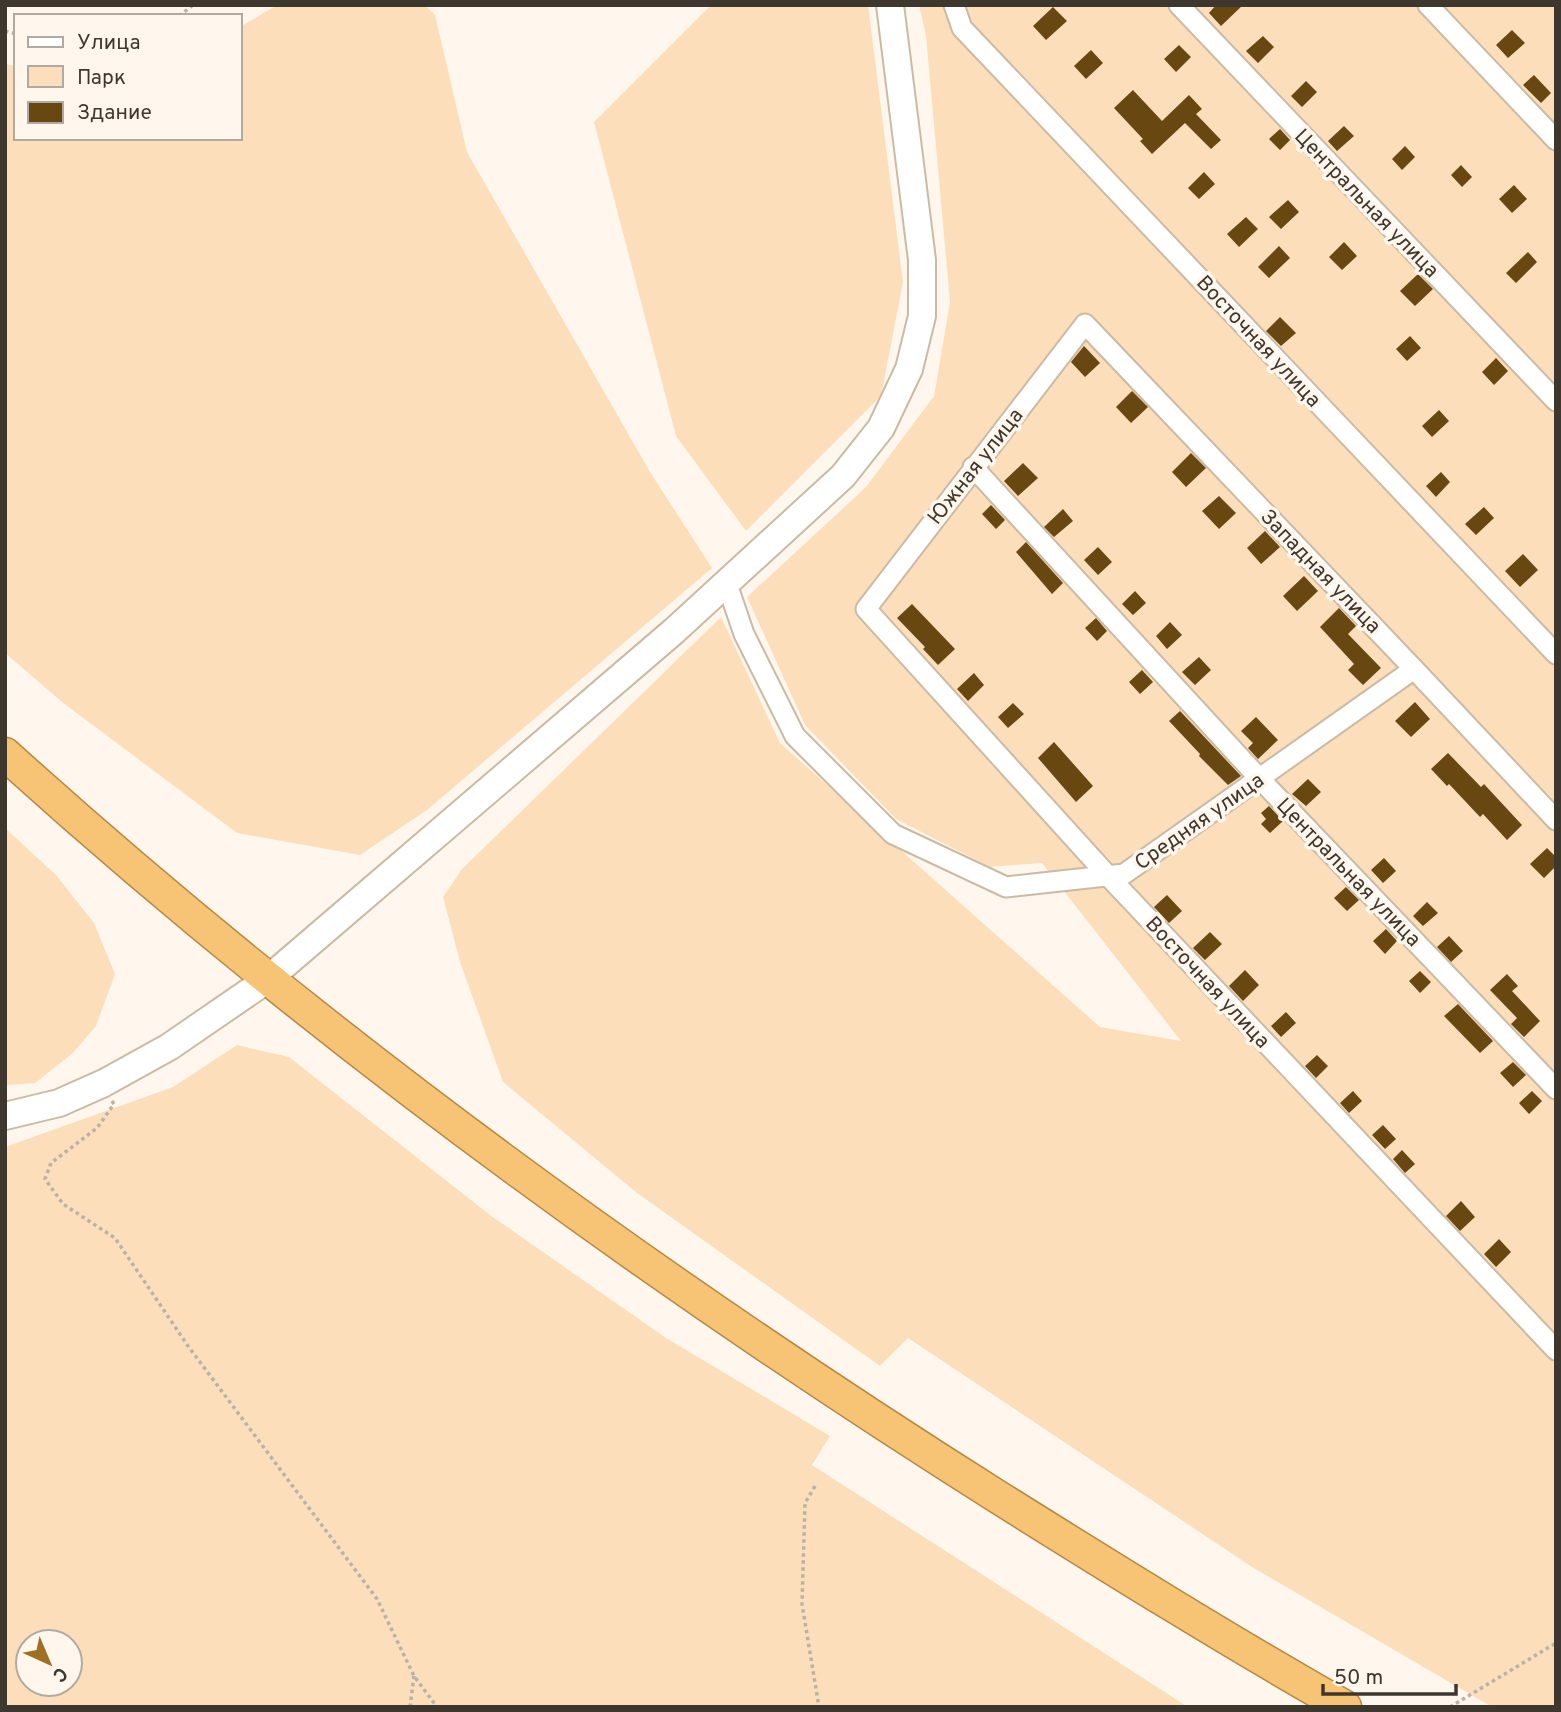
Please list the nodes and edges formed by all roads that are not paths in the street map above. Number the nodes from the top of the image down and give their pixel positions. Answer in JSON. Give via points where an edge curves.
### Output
{"nodes":[{"id":1,"x":890,"y":5,"type":"edge"},
{"id":2,"x":954,"y":5,"type":"edge"},
{"id":3,"x":1179,"y":5,"type":"edge"},
{"id":4,"x":1428,"y":5,"type":"edge"},
{"id":5,"x":1556,"y":140,"type":"edge"},
{"id":6,"x":1085,"y":324,"type":"joint"},
{"id":7,"x":1556,"y":401,"type":"edge"},
{"id":8,"x":973,"y":467,"type":"junction"},
{"id":9,"x":727,"y":584,"type":"junction"},
{"id":10,"x":866,"y":609,"type":"joint"},
{"id":11,"x":1556,"y":654,"type":"edge"},
{"id":12,"x":1414,"y":668,"type":"junction"},
{"id":13,"x":5,"y":754,"type":"edge"},
{"id":14,"x":1259,"y":778,"type":"junction"},
{"id":15,"x":1556,"y":820,"type":"edge"},
{"id":16,"x":1109,"y":877,"type":"junction"},
{"id":17,"x":268,"y":979,"type":"junction"},
{"id":18,"x":1556,"y":1089,"type":"edge"},
{"id":19,"x":5,"y":1116,"type":"edge"},
{"id":20,"x":1556,"y":1350,"type":"edge"},
{"id":21,"x":1345,"y":1707,"type":"edge"}],
"edges":[{"from":1,"to":9,"type":"main road","via":[[922,260],[922,316],[909,369],[881,428],[843,476]]},
{"from":2,"to":11,"type":"street","name":"Восточная улица","via":[[962,28]]},
{"from":3,"to":7,"type":"street","name":"Центральная улица"},
{"from":4,"to":5,"type":"street"},
{"from":6,"to":8,"type":"street","name":"Южная улица"},
{"from":6,"to":12,"type":"street","name":"Западная улица"},
{"from":8,"to":10,"type":"street","name":"Южная улица"},
{"from":8,"to":14,"type":"street","name":"Центральная улица"},
{"from":9,"to":16,"type":"street","name":"Средняя улица","via":[[744,634],[795,736],[893,834],[1006,887]]},
{"from":9,"to":17,"type":"main road"},
{"from":10,"to":16,"type":"street","name":"Восточная улица"},
{"from":12,"to":14,"type":"street","name":"Средняя улица"},
{"from":12,"to":15,"type":"street","name":"Западная улица"},
{"from":13,"to":17,"type":"highway"},
{"from":14,"to":16,"type":"street","name":"Средняя улица","via":[[1124,874]]},
{"from":14,"to":18,"type":"street","name":"Центральная улица"},
{"from":16,"to":20,"type":"street","name":"Восточная улица"},
{"from":17,"to":19,"type":"main road","via":[[169,1047],[104,1083],[59,1103]]},
{"from":17,"to":21,"type":"highway","via":[[540,1186],[743,1330],[1143,1588]]}]}
